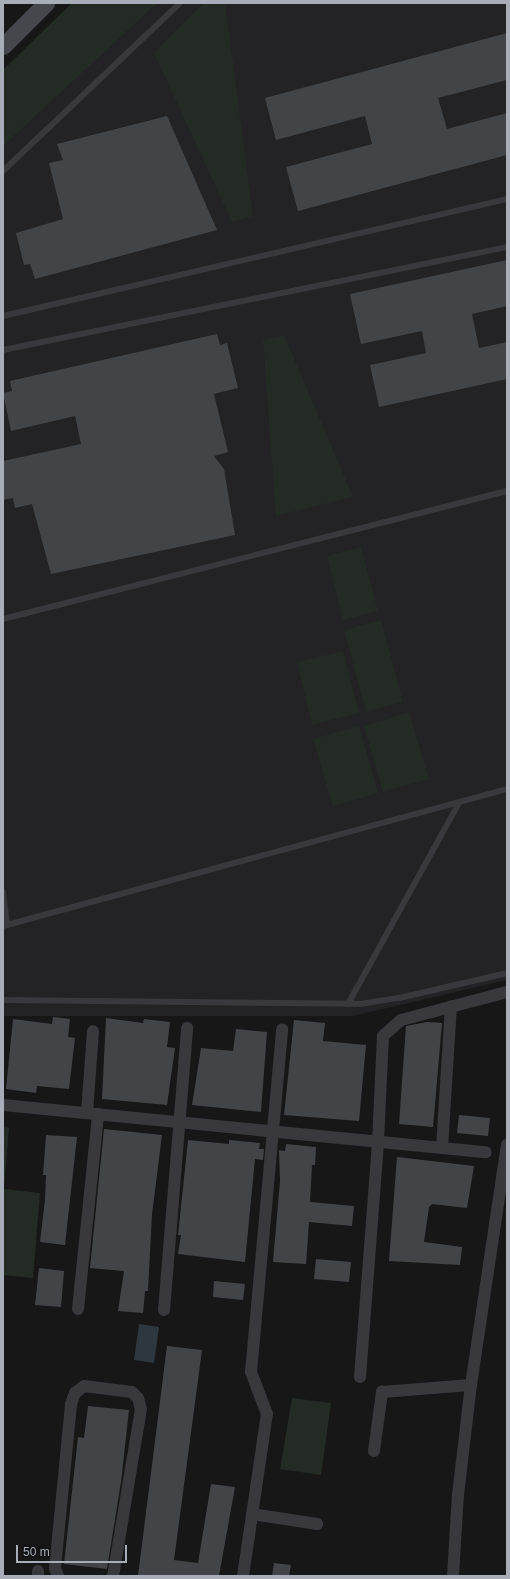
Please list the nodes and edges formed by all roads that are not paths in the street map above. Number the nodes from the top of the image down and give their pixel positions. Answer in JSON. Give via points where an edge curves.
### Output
{"nodes":[{"id":1,"x":46,"y":3,"type":"edge"},
{"id":2,"x":180,"y":3,"type":"edge"},
{"id":3,"x":3,"y":46,"type":"edge"},
{"id":4,"x":3,"y":171,"type":"edge"},
{"id":5,"x":507,"y":199,"type":"edge"},
{"id":6,"x":507,"y":247,"type":"edge"},
{"id":7,"x":3,"y":316,"type":"edge"},
{"id":8,"x":3,"y":350,"type":"edge"},
{"id":9,"x":507,"y":491,"type":"edge"},
{"id":10,"x":3,"y":619,"type":"edge"},
{"id":11,"x":507,"y":789,"type":"edge"},
{"id":12,"x":460,"y":803,"type":"junction"},
{"id":13,"x":3,"y":892,"type":"edge"},
{"id":14,"x":5,"y":926,"type":"edge"},
{"id":15,"x":507,"y":973,"type":"edge"},
{"id":16,"x":507,"y":992,"type":"edge"},
{"id":17,"x":3,"y":1000,"type":"edge"},
{"id":18,"x":348,"y":1004,"type":"junction"},
{"id":19,"x":451,"y":1006,"type":"junction"},
{"id":20,"x":187,"y":1028,"type":"dead end"},
{"id":21,"x":282,"y":1029,"type":"dead end"},
{"id":22,"x":93,"y":1031,"type":"dead end"},
{"id":23,"x":3,"y":1105,"type":"edge"},
{"id":24,"x":92,"y":1114,"type":"junction"},
{"id":25,"x":179,"y":1122,"type":"junction"},
{"id":26,"x":273,"y":1132,"type":"junction"},
{"id":27,"x":378,"y":1142,"type":"junction"},
{"id":28,"x":507,"y":1145,"type":"edge"},
{"id":29,"x":442,"y":1148,"type":"junction"},
{"id":30,"x":486,"y":1152,"type":"dead end"},
{"id":31,"x":78,"y":1309,"type":"dead end"},
{"id":32,"x":164,"y":1310,"type":"dead end"},
{"id":33,"x":360,"y":1377,"type":"dead end"},
{"id":34,"x":471,"y":1385,"type":"junction"},
{"id":35,"x":374,"y":1451,"type":"dead end"},
{"id":36,"x":252,"y":1514,"type":"junction"},
{"id":37,"x":317,"y":1524,"type":"dead end"},
{"id":38,"x":58,"y":1576,"type":"edge"},
{"id":39,"x":113,"y":1576,"type":"edge"},
{"id":40,"x":243,"y":1576,"type":"edge"},
{"id":41,"x":453,"y":1576,"type":"edge"}],
"edges":[{"from":1,"to":3,"type":"street"},
{"from":2,"to":4,"type":"lane"},
{"from":5,"to":7,"type":"lane"},
{"from":6,"to":8,"type":"lane"},
{"from":9,"to":10,"type":"lane"},
{"from":11,"to":12,"type":"lane"},
{"from":12,"to":14,"type":"lane"},
{"from":12,"to":18,"type":"lane"},
{"from":13,"to":14,"type":"lane"},
{"from":15,"to":18,"type":"lane","via":[[399,998]]},
{"from":16,"to":19,"type":"street"},
{"from":17,"to":18,"type":"lane"},
{"from":19,"to":27,"type":"street","via":[[401,1020],[383,1036]]},
{"from":19,"to":29,"type":"street"},
{"from":20,"to":25,"type":"street"},
{"from":21,"to":26,"type":"street"},
{"from":22,"to":24,"type":"street"},
{"from":23,"to":24,"type":"street"},
{"from":24,"to":25,"type":"street"},
{"from":24,"to":31,"type":"street"},
{"from":25,"to":26,"type":"street"},
{"from":25,"to":32,"type":"street"},
{"from":26,"to":27,"type":"street"},
{"from":26,"to":36,"type":"street","via":[[251,1372],[266,1414]]},
{"from":27,"to":29,"type":"street"},
{"from":27,"to":33,"type":"street"},
{"from":28,"to":34,"type":"street"},
{"from":29,"to":30,"type":"street"},
{"from":34,"to":35,"type":"street","via":[[382,1392]]},
{"from":34,"to":41,"type":"street","via":[[458,1494]]},
{"from":36,"to":37,"type":"street"},
{"from":36,"to":40,"type":"street"},
{"from":38,"to":39,"type":"street","via":[[55,1568],[71,1404],[75,1393],[84,1386],[132,1392],[138,1398],[141,1409]]}]}
